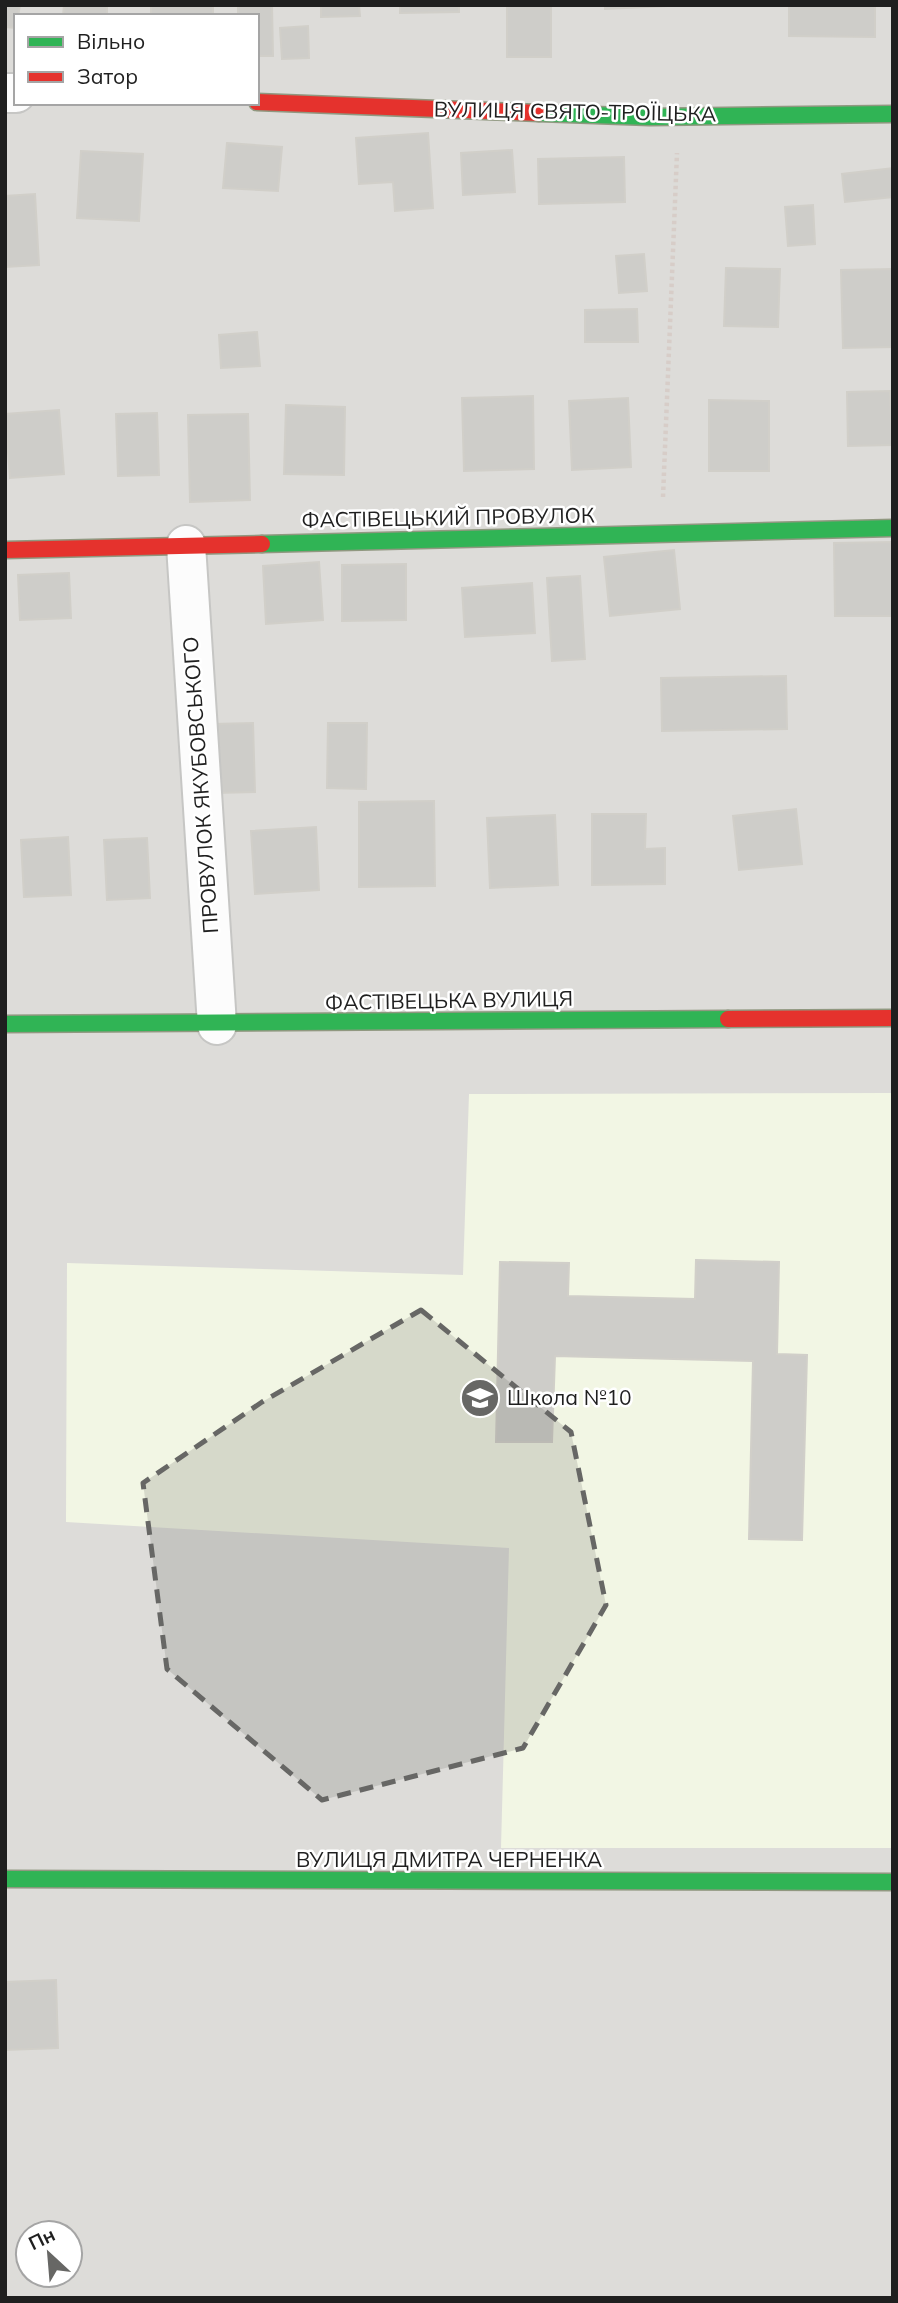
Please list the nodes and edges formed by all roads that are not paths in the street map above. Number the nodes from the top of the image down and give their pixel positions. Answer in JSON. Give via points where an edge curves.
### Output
{"nodes":[{"id":1,"x":259,"y":102,"type":"edge"},
{"id":2,"x":893,"y":114,"type":"edge"},
{"id":3,"x":893,"y":528,"type":"edge"},
{"id":4,"x":186,"y":545,"type":"junction"},
{"id":5,"x":5,"y":550,"type":"edge"},
{"id":6,"x":893,"y":1018,"type":"edge"},
{"id":7,"x":5,"y":1024,"type":"edge"},
{"id":8,"x":217,"y":1025,"type":"junction"},
{"id":9,"x":5,"y":1879,"type":"edge"},
{"id":10,"x":893,"y":1882,"type":"edge"}],
"edges":[{"from":1,"to":2,"type":"street","name":"ВУЛИЦЯ СВЯТО-ТРОЇЦЬКА","via":[[679,117]]},
{"from":3,"to":4,"type":"street","name":"ФАСТІВЕЦЬКИЙ ПРОВУЛОК"},
{"from":4,"to":5,"type":"street","name":"ФАСТІВЕЦЬКИЙ ПРОВУЛОК"},
{"from":4,"to":8,"type":"street","name":"ПРОВУЛОК ЯКУБОВСЬКОГО"},
{"from":6,"to":8,"type":"street","name":"ФАСТІВЕЦЬКА ВУЛИЦЯ"},
{"from":7,"to":8,"type":"street","name":"ФАСТІВЕЦЬКА ВУЛИЦЯ"},
{"from":9,"to":10,"type":"street","name":"ВУЛИЦЯ ДМИТРА ЧЕРНЕНКА"}]}
